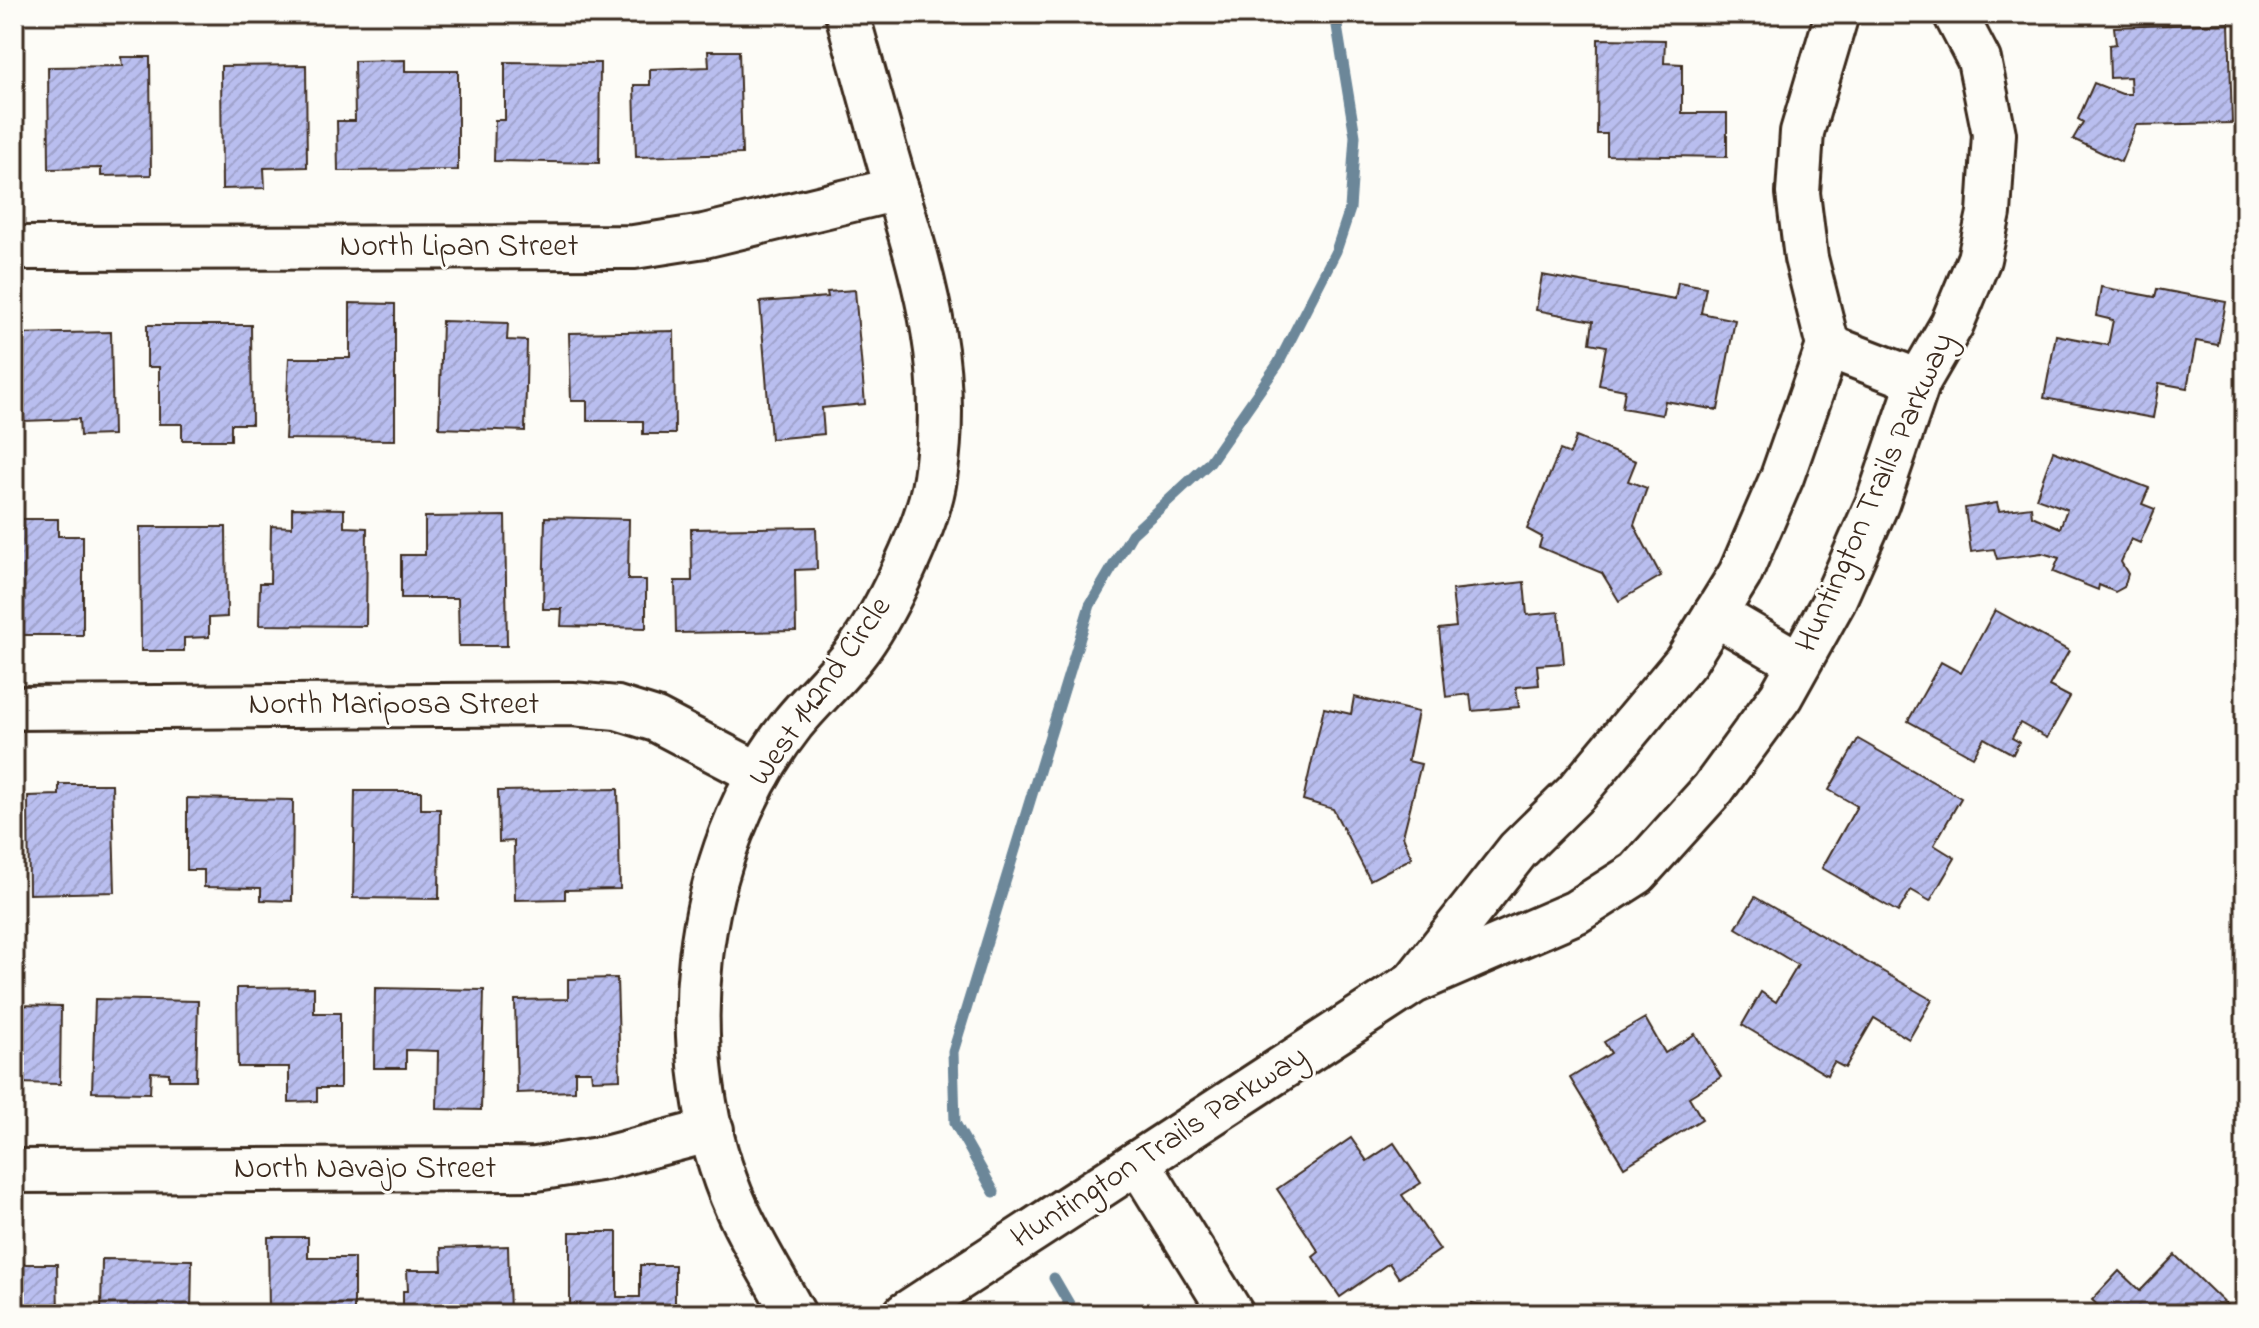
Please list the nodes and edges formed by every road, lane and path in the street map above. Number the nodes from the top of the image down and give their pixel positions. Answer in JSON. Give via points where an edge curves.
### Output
{"nodes":[{"id":1,"x":847,"y":14,"type":"edge"},
{"id":2,"x":1837,"y":14,"type":"edge"},
{"id":3,"x":1955,"y":14,"type":"edge"},
{"id":4,"x":897,"y":189,"type":"junction"},
{"id":5,"x":14,"y":248,"type":"edge"},
{"id":6,"x":1828,"y":346,"type":"junction"},
{"id":7,"x":1919,"y":381,"type":"junction"},
{"id":8,"x":1715,"y":614,"type":"junction"},
{"id":9,"x":1799,"y":663,"type":"junction"},
{"id":10,"x":14,"y":708,"type":"edge"},
{"id":11,"x":759,"y":774,"type":"junction"},
{"id":12,"x":1414,"y":982,"type":"junction"},
{"id":13,"x":712,"y":1130,"type":"junction"},
{"id":14,"x":1138,"y":1162,"type":"junction"},
{"id":15,"x":14,"y":1171,"type":"edge"},
{"id":16,"x":794,"y":1314,"type":"edge"},
{"id":17,"x":905,"y":1314,"type":"edge"},
{"id":18,"x":1232,"y":1314,"type":"edge"}],
"edges":[{"from":1,"to":4,"type":"street","name":"West 142nd Circle"},
{"from":2,"to":6,"type":"street","via":[[1802,132],[1798,193],[1806,258]]},
{"from":3,"to":7,"type":"street","name":"Huntington Trails Parkway","via":[[1979,60],[1994,134],[1989,213],[1979,259],[1952,324]]},
{"from":4,"to":5,"type":"street","name":"North Lipan Street","via":[[704,236],[634,247]]},
{"from":4,"to":11,"type":"street","name":"West 142nd Circle","via":[[930,301],[940,370],[935,481],[900,578],[863,641],[793,724]]},
{"from":6,"to":7,"type":"street"},
{"from":6,"to":8,"type":"street","name":"Huntington Trails Parkway","via":[[1782,477],[1740,574]]},
{"from":7,"to":9,"type":"street","name":"Huntington Trails Parkway","via":[[1877,504],[1834,601]]},
{"from":8,"to":9,"type":"street"},
{"from":8,"to":12,"type":"street","name":"Huntington Trails Parkway","via":[[1686,661],[1630,731],[1518,850]]},
{"from":9,"to":12,"type":"street","name":"Huntington Trails Parkway","via":[[1713,789],[1637,873],[1576,912]]},
{"from":10,"to":11,"type":"street","name":"North Mariposa Street","via":[[617,708],[656,720]]},
{"from":11,"to":13,"type":"street","name":"West 142nd Circle","via":[[728,835],[704,928],[697,1003]]},
{"from":12,"to":14,"type":"street","name":"Huntington Trails Parkway"},
{"from":13,"to":15,"type":"street","name":"North Navajo Street","via":[[605,1158],[536,1169]]},
{"from":13,"to":16,"type":"street","name":"West 142nd Circle","via":[[736,1207]]},
{"from":14,"to":17,"type":"street","name":"Huntington Trails Parkway"},
{"from":14,"to":18,"type":"street"}]}
